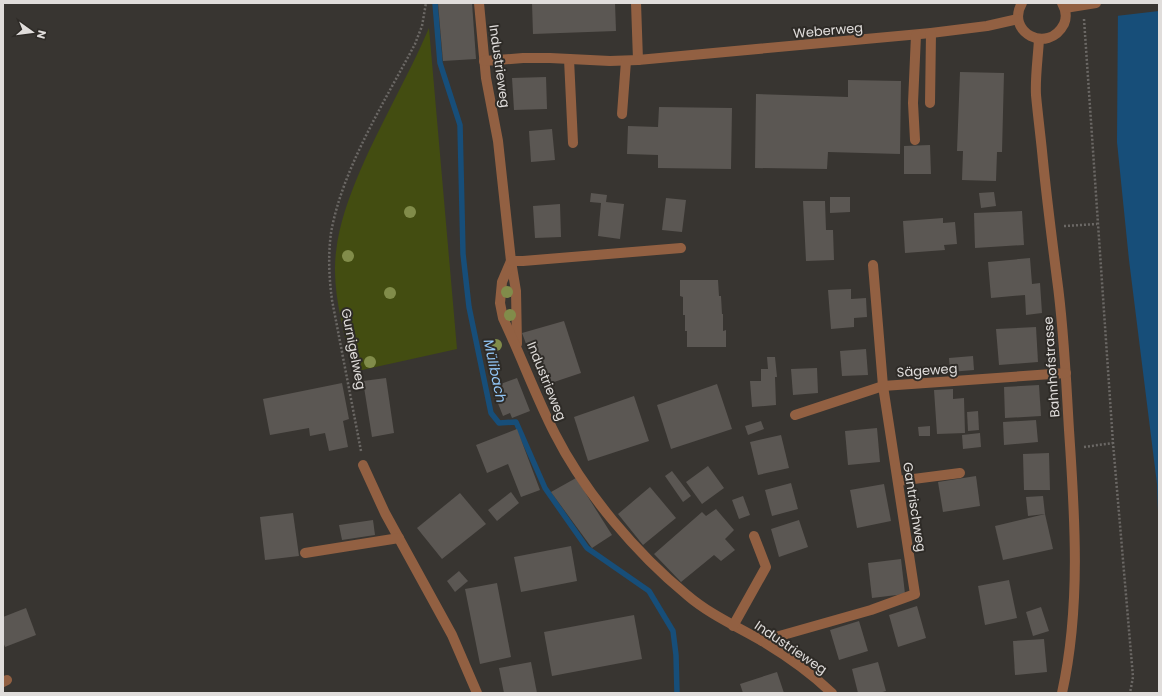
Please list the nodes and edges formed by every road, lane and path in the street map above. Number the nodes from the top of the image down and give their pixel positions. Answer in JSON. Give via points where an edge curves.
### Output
{"nodes":[{"id":1,"x":426,"y":3,"type":"edge"},
{"id":2,"x":479,"y":3,"type":"edge"},
{"id":3,"x":636,"y":3,"type":"edge"},
{"id":4,"x":1022,"y":3,"type":"edge"},
{"id":5,"x":1090,"y":4,"type":"edge"},
{"id":6,"x":1064,"y":6,"type":"edge"},
{"id":7,"x":1018,"y":19,"type":"junction"},
{"id":8,"x":931,"y":33,"type":"junction"},
{"id":9,"x":916,"y":35,"type":"junction"},
{"id":10,"x":1040,"y":40,"type":"junction"},
{"id":11,"x":570,"y":59,"type":"junction"},
{"id":12,"x":638,"y":60,"type":"junction"},
{"id":13,"x":484,"y":61,"type":"junction"},
{"id":14,"x":626,"y":61,"type":"junction"},
{"id":15,"x":930,"y":103,"type":"dead end"},
{"id":16,"x":622,"y":114,"type":"dead end"},
{"id":17,"x":915,"y":140,"type":"dead end"},
{"id":18,"x":573,"y":144,"type":"dead end"},
{"id":19,"x":1097,"y":224,"type":"junction"},
{"id":20,"x":1050,"y":227,"type":"junction"},
{"id":21,"x":681,"y":248,"type":"dead end"},
{"id":22,"x":511,"y":261,"type":"junction"},
{"id":23,"x":873,"y":265,"type":"dead end"},
{"id":24,"x":517,"y":348,"type":"junction"},
{"id":25,"x":1066,"y":373,"type":"junction"},
{"id":26,"x":883,"y":386,"type":"junction"},
{"id":27,"x":794,"y":415,"type":"dead end"},
{"id":28,"x":1113,"y":443,"type":"junction"},
{"id":29,"x":1070,"y":448,"type":"junction"},
{"id":30,"x":363,"y":465,"type":"joint"},
{"id":31,"x":960,"y":473,"type":"dead end"},
{"id":32,"x":898,"y":481,"type":"junction"},
{"id":33,"x":754,"y":536,"type":"dead end"},
{"id":34,"x":399,"y":538,"type":"junction"},
{"id":35,"x":305,"y":553,"type":"dead end"},
{"id":36,"x":734,"y":626,"type":"junction"},
{"id":37,"x":762,"y":641,"type":"junction"},
{"id":38,"x":477,"y":693,"type":"edge"},
{"id":39,"x":832,"y":693,"type":"edge"},
{"id":40,"x":1062,"y":693,"type":"edge"},
{"id":41,"x":1130,"y":693,"type":"edge"}],
"edges":[{"from":1,"to":30,"type":"path","name":"Gurnigelweg","via":[[422,26],[415,44],[359,151],[346,182],[331,232],[329,279]]},
{"from":2,"to":13,"type":"street","name":"Industrieweg"},
{"from":3,"to":12,"type":"street"},
{"from":4,"to":7,"type":"street"},
{"from":5,"to":6,"type":"street"},
{"from":5,"to":19,"type":"path"},
{"from":6,"to":10,"type":"street","via":[[1066,20],[1061,31],[1051,38]]},
{"from":7,"to":8,"type":"street","name":"Weberweg"},
{"from":7,"to":10,"type":"street","via":[[1026,33]]},
{"from":8,"to":9,"type":"street","name":"Weberweg"},
{"from":8,"to":15,"type":"street"},
{"from":9,"to":12,"type":"street","name":"Weberweg"},
{"from":9,"to":17,"type":"street","via":[[913,103]]},
{"from":10,"to":20,"type":"street","name":"Bahnhofstrasse","via":[[1036,95]]},
{"from":11,"to":13,"type":"street","name":"Weberweg","via":[[523,58]]},
{"from":11,"to":14,"type":"street","name":"Weberweg"},
{"from":11,"to":18,"type":"street"},
{"from":12,"to":14,"type":"street","name":"Weberweg"},
{"from":13,"to":22,"type":"street","name":"Industrieweg","via":[[498,141]]},
{"from":14,"to":16,"type":"street"},
{"from":19,"to":20,"type":"path"},
{"from":19,"to":28,"type":"path"},
{"from":20,"to":25,"type":"street","name":"Bahnhofstrasse"},
{"from":21,"to":22,"type":"street"},
{"from":22,"to":24,"type":"street","name":"Industrieweg","via":[[516,291]]},
{"from":22,"to":24,"type":"street","via":[[502,282],[500,303],[503,318]]},
{"from":23,"to":26,"type":"street","name":"Gantrischweg"},
{"from":24,"to":36,"type":"street","name":"Industrieweg","via":[[567,457],[615,523],[657,568],[688,596]]},
{"from":25,"to":26,"type":"street","name":"Sägeweg"},
{"from":25,"to":29,"type":"street","name":"Bahnhofstrasse"},
{"from":26,"to":27,"type":"street","name":"Sägeweg"},
{"from":26,"to":32,"type":"street","name":"Gantrischweg"},
{"from":28,"to":29,"type":"path"},
{"from":28,"to":41,"type":"path","via":[[1133,676]]},
{"from":29,"to":40,"type":"street","name":"Bahnhofstrasse","via":[[1074,601]]},
{"from":30,"to":34,"type":"street"},
{"from":31,"to":32,"type":"street"},
{"from":32,"to":37,"type":"street","name":"Gantrischweg","via":[[915,594],[871,610]]},
{"from":33,"to":36,"type":"street","name":"Industrieweg","via":[[766,567]]},
{"from":34,"to":35,"type":"street"},
{"from":34,"to":38,"type":"street","via":[[452,635]]},
{"from":36,"to":37,"type":"street","name":"Industrieweg"},
{"from":37,"to":39,"type":"street","name":"Industrieweg","via":[[802,668]]}]}
